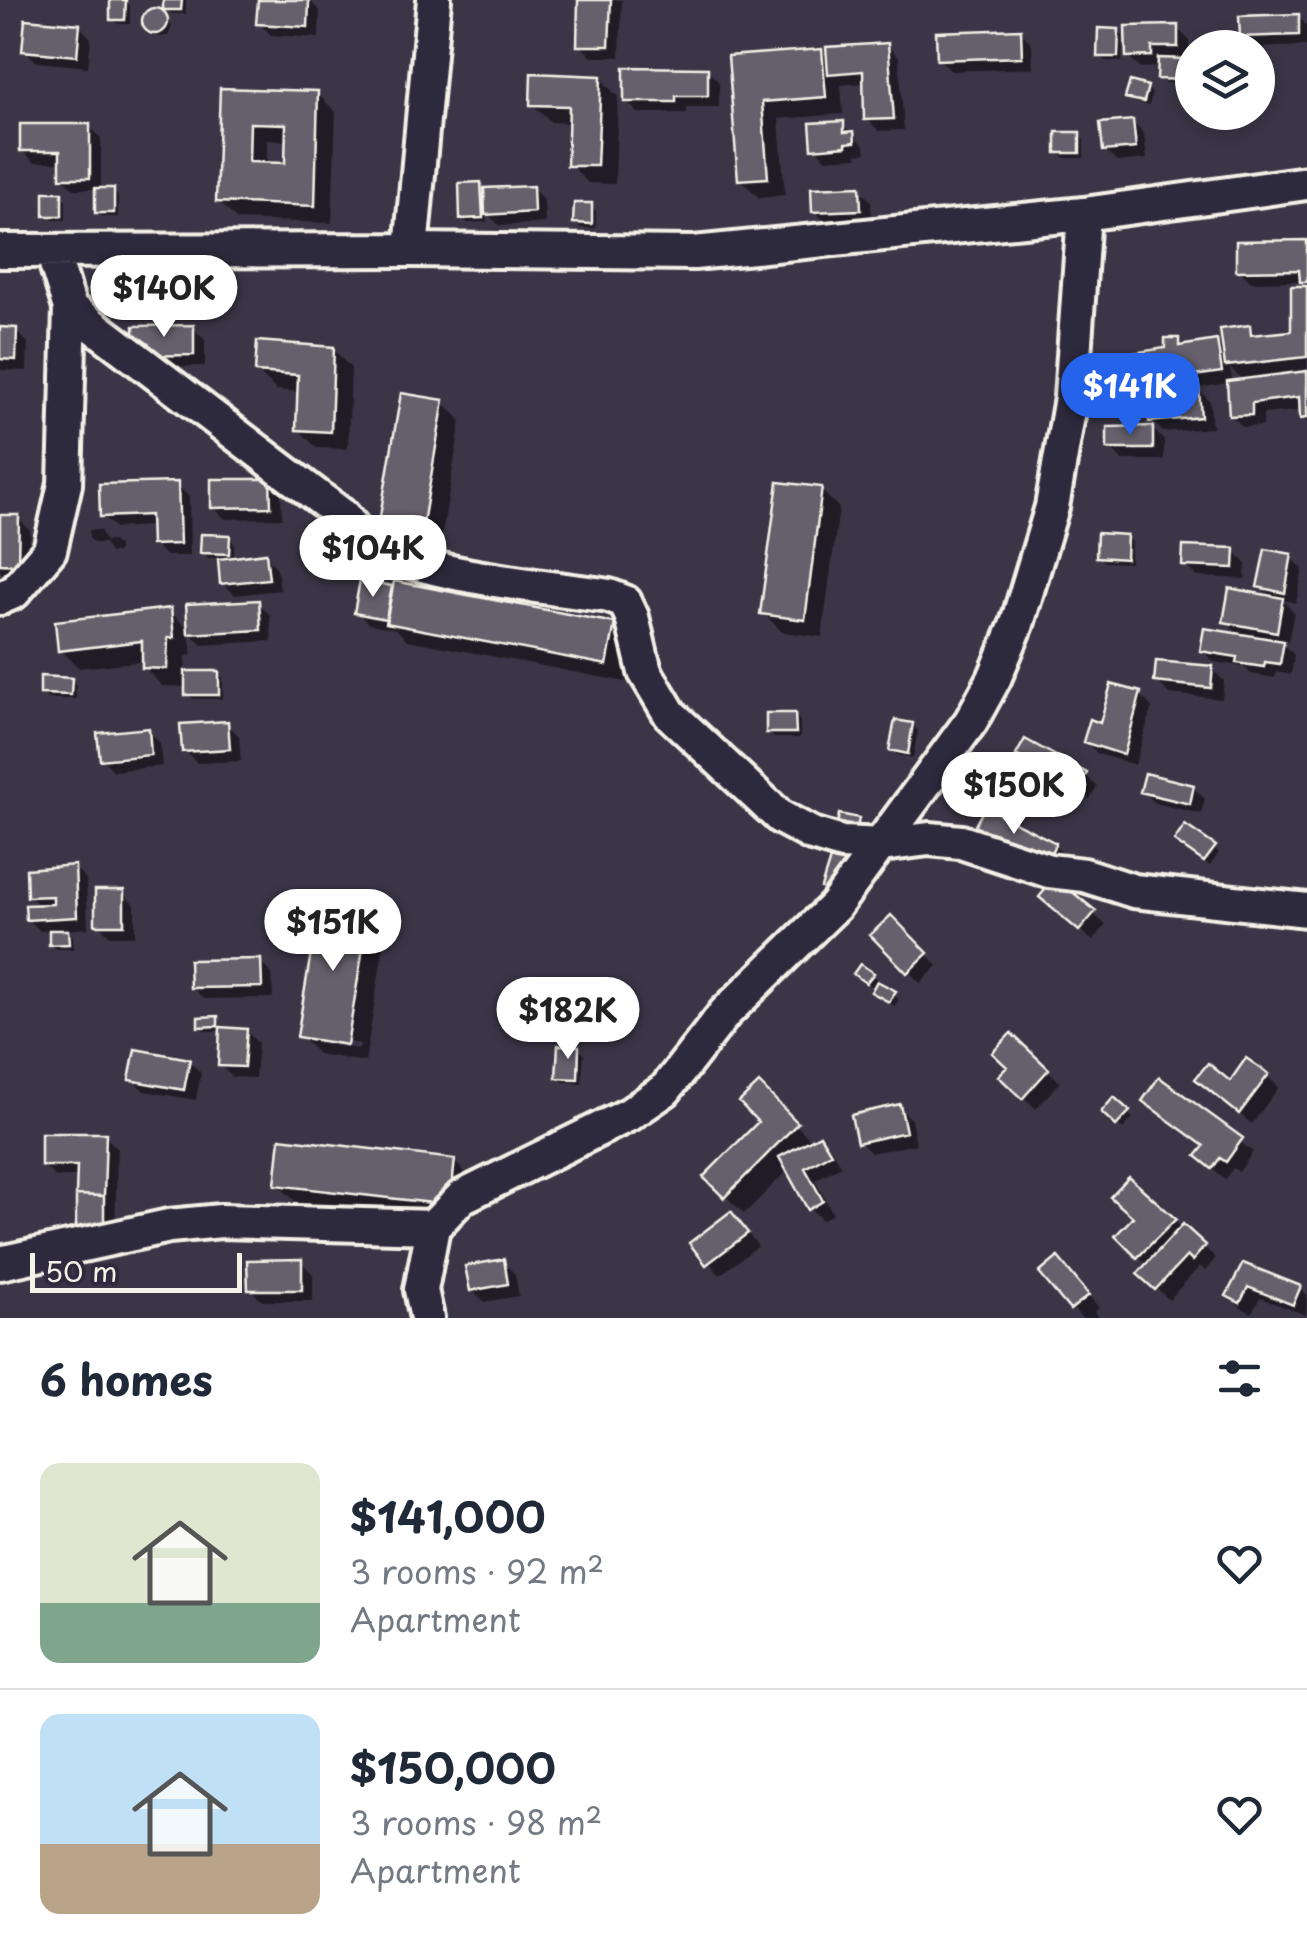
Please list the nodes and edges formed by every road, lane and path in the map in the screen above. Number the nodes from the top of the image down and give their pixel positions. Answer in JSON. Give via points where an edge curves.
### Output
{"nodes":[{"id":1,"x":434,"y":0,"type":"edge"},
{"id":2,"x":1307,"y":183,"type":"edge"},
{"id":3,"x":1084,"y":214,"type":"junction"},
{"id":4,"x":52,"y":250,"type":"junction"},
{"id":5,"x":411,"y":250,"type":"junction"},
{"id":6,"x":0,"y":251,"type":"edge"},
{"id":7,"x":70,"y":308,"type":"junction"},
{"id":8,"x":0,"y":598,"type":"edge"},
{"id":9,"x":882,"y":845,"type":"junction"},
{"id":10,"x":1307,"y":910,"type":"edge"},
{"id":11,"x":434,"y":1227,"type":"junction"},
{"id":12,"x":0,"y":1264,"type":"edge"},
{"id":13,"x":427,"y":1318,"type":"edge"}],
"edges":[{"from":1,"to":5,"type":"street"},
{"from":2,"to":3,"type":"street"},
{"from":3,"to":5,"type":"street","via":[[694,254]]},
{"from":3,"to":9,"type":"street","via":[[1072,398],[1035,572],[971,721]]},
{"from":4,"to":5,"type":"street"},
{"from":4,"to":6,"type":"street"},
{"from":4,"to":7,"type":"street"},
{"from":7,"to":8,"type":"street","via":[[64,484],[50,550],[14,592]]},
{"from":7,"to":9,"type":"street","via":[[343,516],[365,541],[450,572],[625,602],[644,672],[684,727],[780,816],[826,839]]},
{"from":9,"to":10,"type":"street","via":[[961,842],[1048,872],[1134,891]]},
{"from":9,"to":11,"type":"street","via":[[836,906],[725,1013],[665,1090],[462,1198]]},
{"from":11,"to":12,"type":"street","via":[[221,1221],[169,1226]]},
{"from":11,"to":13,"type":"street","via":[[421,1290]]}]}
